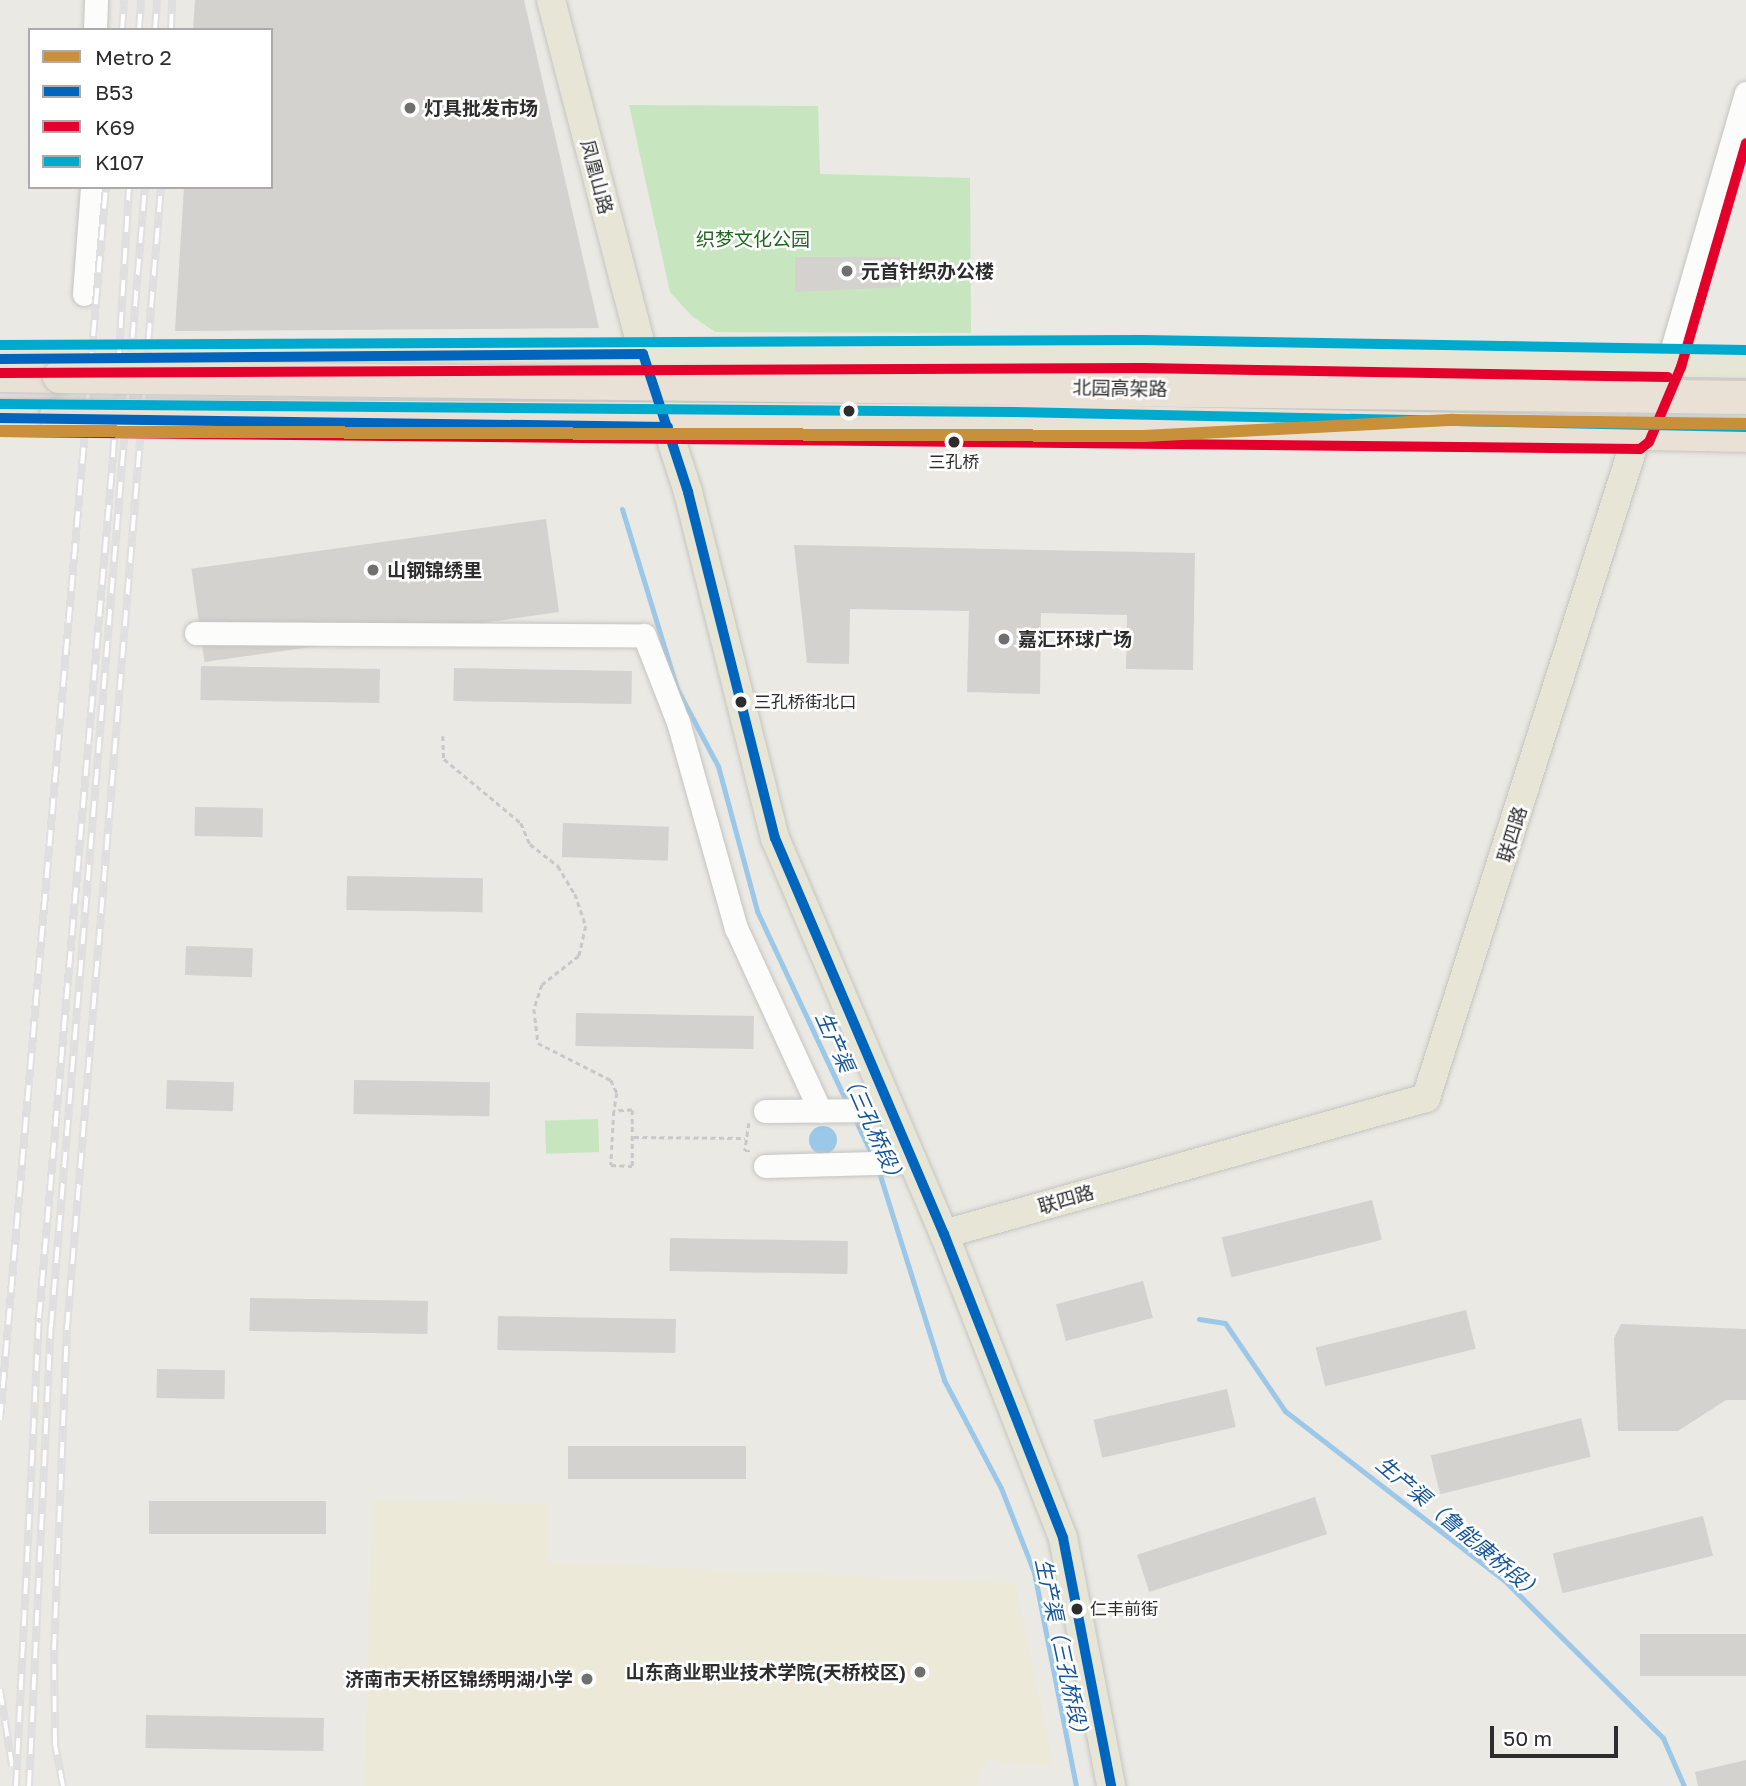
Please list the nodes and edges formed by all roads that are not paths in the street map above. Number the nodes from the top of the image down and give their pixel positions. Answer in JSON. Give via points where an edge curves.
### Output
{"nodes":[{"id":1,"x":96,"y":0,"type":"edge"},
{"id":2,"x":551,"y":0,"type":"edge"},
{"id":3,"x":95,"y":28,"type":"edge"},
{"id":4,"x":1746,"y":93,"type":"edge"},
{"id":5,"x":92,"y":189,"type":"edge"},
{"id":6,"x":84,"y":294,"type":"dead end"},
{"id":7,"x":643,"y":354,"type":"junction"},
{"id":8,"x":0,"y":359,"type":"edge"},
{"id":9,"x":1668,"y":363,"type":"junction"},
{"id":10,"x":1746,"y":364,"type":"edge"},
{"id":11,"x":0,"y":375,"type":"edge"},
{"id":12,"x":1746,"y":397,"type":"edge"},
{"id":13,"x":0,"y":416,"type":"edge"},
{"id":14,"x":1072,"y":421,"type":"junction"},
{"id":15,"x":668,"y":427,"type":"junction"},
{"id":16,"x":1637,"y":435,"type":"junction"},
{"id":17,"x":1746,"y":435,"type":"edge"},
{"id":18,"x":1746,"y":441,"type":"edge"},
{"id":19,"x":1746,"y":454,"type":"edge"},
{"id":20,"x":196,"y":633,"type":"dead end"},
{"id":21,"x":876,"y":1110,"type":"junction"},
{"id":22,"x":829,"y":1111,"type":"junction"},
{"id":23,"x":755,"y":1117,"type":"road end"},
{"id":24,"x":912,"y":1162,"type":"junction"},
{"id":25,"x":765,"y":1166,"type":"dead end"},
{"id":26,"x":944,"y":1234,"type":"junction"},
{"id":27,"x":1111,"y":1786,"type":"edge"}],
"edges":[{"from":1,"to":3,"type":"street"},
{"from":2,"to":7,"type":"main road","name":"凤凰山路"},
{"from":4,"to":9,"type":"street","name":"联四路"},
{"from":5,"to":6,"type":"street"},
{"from":7,"to":8,"type":"main road"},
{"from":7,"to":9,"type":"main road"},
{"from":7,"to":15,"type":"main road","name":"凤凰山路"},
{"from":9,"to":10,"type":"main road"},
{"from":9,"to":16,"type":"main road","name":"联四路"},
{"from":11,"to":12,"type":"highway","name":"北园高架路","bridge":true},
{"from":13,"to":14,"type":"highway","name":"北园高架路","bridge":true},
{"from":13,"to":15,"type":"main road"},
{"from":14,"to":17,"type":"highway","name":"北园高架路","bridge":true},
{"from":14,"to":19,"type":"highway","bridge":true,"via":[[1429,448]]},
{"from":15,"to":16,"type":"main road"},
{"from":15,"to":21,"type":"main road","name":"凤凰山路","via":[[775,838]]},
{"from":16,"to":18,"type":"main road"},
{"from":16,"to":26,"type":"main road","name":"联四路","via":[[1426,1098]]},
{"from":20,"to":22,"type":"street","via":[[644,635],[678,722],[736,928]]},
{"from":21,"to":22,"type":"street"},
{"from":21,"to":24,"type":"main road","name":"凤凰山路"},
{"from":22,"to":23,"type":"street"},
{"from":24,"to":25,"type":"street"},
{"from":24,"to":26,"type":"main road","name":"凤凰山路"},
{"from":26,"to":27,"type":"main road","name":"凤凰山路","via":[[1063,1538]]}]}
